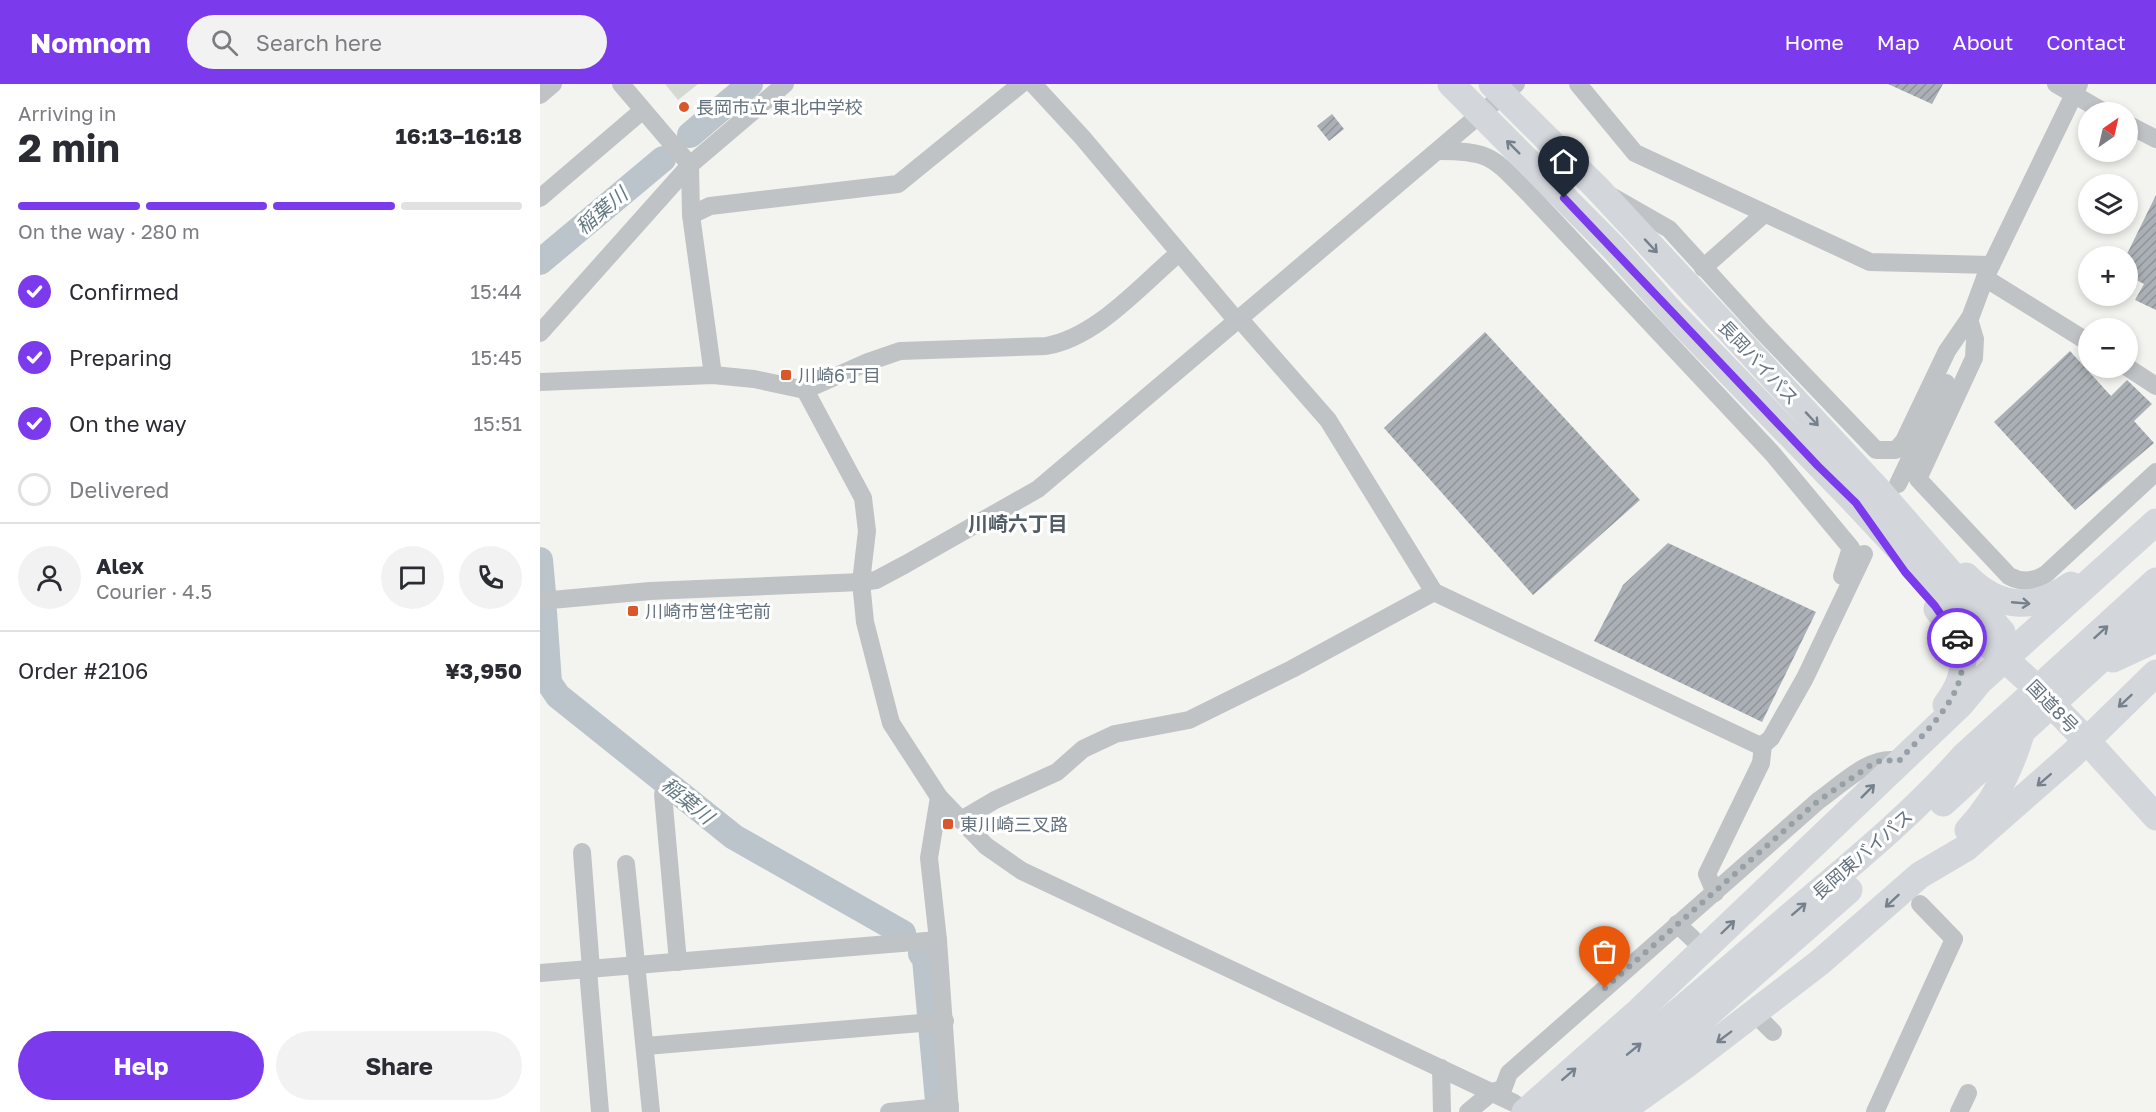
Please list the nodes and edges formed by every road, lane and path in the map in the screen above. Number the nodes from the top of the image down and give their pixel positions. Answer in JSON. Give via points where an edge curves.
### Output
{"nodes":[{"id":1,"x":553,"y":84,"type":"edge"},
{"id":2,"x":621,"y":84,"type":"edge"},
{"id":3,"x":785,"y":84,"type":"edge"},
{"id":4,"x":1021,"y":84,"type":"edge"},
{"id":5,"x":1033,"y":84,"type":"edge"},
{"id":6,"x":1451,"y":84,"type":"edge"},
{"id":7,"x":1578,"y":84,"type":"edge"},
{"id":8,"x":2055,"y":84,"type":"edge"},
{"id":9,"x":1504,"y":88,"type":"edge"},
{"id":10,"x":2076,"y":90,"type":"edge"},
{"id":11,"x":540,"y":95,"type":"edge"},
{"id":12,"x":2091,"y":102,"type":"edge"},
{"id":13,"x":643,"y":110,"type":"junction"},
{"id":14,"x":1481,"y":115,"type":"junction"},
{"id":15,"x":2138,"y":130,"type":"edge"},
{"id":16,"x":2156,"y":139,"type":"edge"},
{"id":17,"x":1437,"y":151,"type":"junction"},
{"id":18,"x":690,"y":165,"type":"junction"},
{"id":19,"x":1597,"y":189,"type":"junction"},
{"id":20,"x":540,"y":198,"type":"edge"},
{"id":21,"x":1764,"y":214,"type":"junction"},
{"id":22,"x":691,"y":215,"type":"junction"},
{"id":23,"x":1179,"y":253,"type":"junction"},
{"id":24,"x":1703,"y":268,"type":"junction"},
{"id":25,"x":1988,"y":271,"type":"junction"},
{"id":26,"x":1969,"y":319,"type":"junction"},
{"id":27,"x":1237,"y":321,"type":"junction"},
{"id":28,"x":540,"y":333,"type":"edge"},
{"id":29,"x":2078,"y":335,"type":"edge"},
{"id":30,"x":2138,"y":374,"type":"edge"},
{"id":31,"x":713,"y":375,"type":"junction"},
{"id":32,"x":540,"y":382,"type":"edge"},
{"id":33,"x":2156,"y":386,"type":"edge"},
{"id":34,"x":805,"y":390,"type":"junction"},
{"id":35,"x":2156,"y":472,"type":"edge"},
{"id":36,"x":1878,"y":493,"type":"junction"},
{"id":37,"x":2147,"y":529,"type":"edge"},
{"id":38,"x":1864,"y":554,"type":"dead end"},
{"id":39,"x":861,"y":582,"type":"junction"},
{"id":40,"x":2156,"y":582,"type":"edge"},
{"id":41,"x":1434,"y":592,"type":"junction"},
{"id":42,"x":540,"y":601,"type":"edge"},
{"id":43,"x":2145,"y":620,"type":"edge"},
{"id":44,"x":2156,"y":672,"type":"edge"},
{"id":45,"x":2032,"y":673,"type":"junction"},
{"id":46,"x":1786,"y":713,"type":"junction"},
{"id":47,"x":2085,"y":742,"type":"junction"},
{"id":48,"x":1763,"y":745,"type":"junction"},
{"id":49,"x":1899,"y":761,"type":"junction"},
{"id":50,"x":1971,"y":763,"type":"junction"},
{"id":51,"x":663,"y":794,"type":"dead end"},
{"id":52,"x":2156,"y":795,"type":"edge"},
{"id":53,"x":939,"y":797,"type":"junction"},
{"id":54,"x":2156,"y":819,"type":"edge"},
{"id":55,"x":961,"y":820,"type":"junction"},
{"id":56,"x":582,"y":852,"type":"dead end"},
{"id":57,"x":626,"y":864,"type":"dead end"},
{"id":58,"x":1920,"y":875,"type":"junction"},
{"id":59,"x":1715,"y":893,"type":"junction"},
{"id":60,"x":1920,"y":904,"type":"dead end"},
{"id":61,"x":1677,"y":924,"type":"junction"},
{"id":62,"x":1693,"y":939,"type":"dead end"},
{"id":63,"x":938,"y":940,"type":"junction"},
{"id":64,"x":678,"y":962,"type":"junction"},
{"id":65,"x":638,"y":966,"type":"junction"},
{"id":66,"x":590,"y":969,"type":"junction"},
{"id":67,"x":540,"y":973,"type":"edge"},
{"id":68,"x":945,"y":1021,"type":"junction"},
{"id":69,"x":646,"y":1046,"type":"junction"},
{"id":70,"x":1441,"y":1068,"type":"junction"},
{"id":71,"x":1492,"y":1092,"type":"junction"},
{"id":72,"x":1968,"y":1093,"type":"dead end"},
{"id":73,"x":1520,"y":1107,"type":"edge"},
{"id":74,"x":950,"y":1109,"type":"edge"},
{"id":75,"x":600,"y":1112,"type":"edge"},
{"id":76,"x":651,"y":1112,"type":"edge"},
{"id":77,"x":890,"y":1112,"type":"edge"},
{"id":78,"x":1442,"y":1112,"type":"edge"},
{"id":79,"x":1468,"y":1112,"type":"edge"},
{"id":80,"x":1556,"y":1112,"type":"edge"},
{"id":81,"x":1586,"y":1112,"type":"edge"},
{"id":82,"x":1620,"y":1112,"type":"edge"},
{"id":83,"x":1875,"y":1112,"type":"edge"},
{"id":84,"x":1959,"y":1112,"type":"edge"}],
"edges":[{"from":1,"to":11,"type":"street"},
{"from":2,"to":13,"type":"street"},
{"from":3,"to":18,"type":"street"},
{"from":4,"to":22,"type":"street","via":[[898,184],[710,206]]},
{"from":5,"to":23,"type":"street"},
{"from":6,"to":14,"type":"highway","name":"長岡バイパス"},
{"from":7,"to":21,"type":"street","via":[[1635,153]]},
{"from":8,"to":10,"type":"street"},
{"from":9,"to":14,"type":"street"},
{"from":9,"to":19,"type":"highway","name":"長岡バイパス"},
{"from":10,"to":12,"type":"street"},
{"from":10,"to":25,"type":"street"},
{"from":13,"to":18,"type":"street"},
{"from":13,"to":20,"type":"street"},
{"from":14,"to":17,"type":"street"},
{"from":36,"to":14,"type":"highway","name":"長岡バイパス","one_way":true,"via":[[1672,313],[1614,248]]},
{"from":15,"to":16,"type":"street"},
{"from":17,"to":27,"type":"street"},
{"from":17,"to":46,"type":"street","via":[[1481,153],[1496,161],[1764,445],[1851,548],[1847,567],[1798,667]]},
{"from":18,"to":22,"type":"street"},
{"from":18,"to":28,"type":"street"},
{"from":19,"to":24,"type":"street","via":[[1669,229]]},
{"from":19,"to":36,"type":"highway","name":"長岡バイパス","one_way":true},
{"from":21,"to":24,"type":"street"},
{"from":21,"to":25,"type":"street","via":[[1870,262]]},
{"from":22,"to":31,"type":"street"},
{"from":23,"to":27,"type":"street"},
{"from":23,"to":34,"type":"street","via":[[1096,324],[1063,343],[900,351]]},
{"from":24,"to":26,"type":"street","via":[[1876,450],[1885,452],[1896,450],[1904,441],[1947,351]]},
{"from":25,"to":26,"type":"street"},
{"from":25,"to":29,"type":"street"},
{"from":26,"to":35,"type":"street","via":[[1975,339],[1974,358],[1918,479],[2009,576],[2026,581],[2046,574]]},
{"from":26,"to":36,"type":"street","via":[[1958,356]]},
{"from":27,"to":39,"type":"street","via":[[1038,489],[876,580]]},
{"from":27,"to":41,"type":"street","via":[[1245,324],[1328,420]]},
{"from":30,"to":33,"type":"street"},
{"from":31,"to":32,"type":"street"},
{"from":31,"to":34,"type":"street"},
{"from":34,"to":39,"type":"street","via":[[863,498],[867,531]]},
{"from":36,"to":37,"type":"highway","one_way":true,"via":[[1916,524],[1976,585],[2019,604],[2032,604],[2058,594],[2102,557]]},
{"from":36,"to":45,"type":"highway","name":"長岡バイパス"},
{"from":36,"to":49,"type":"highway","via":[[1905,572],[1954,630],[1964,658],[1958,686],[1948,702]]},
{"from":37,"to":45,"type":"highway","via":[[2040,627]]},
{"from":38,"to":46,"type":"street"},
{"from":39,"to":42,"type":"street","via":[[650,591]]},
{"from":39,"to":53,"type":"street","via":[[865,622],[891,723]]},
{"from":40,"to":43,"type":"highway","name":"長岡東バイパス"},
{"from":41,"to":48,"type":"street"},
{"from":41,"to":55,"type":"street","via":[[1189,720],[1115,734],[1083,749],[1057,772],[994,800]]},
{"from":43,"to":45,"type":"highway","name":"長岡東バイパス"},
{"from":43,"to":45,"type":"highway","via":[[2110,660]]},
{"from":44,"to":47,"type":"highway","one_way":true},
{"from":45,"to":47,"type":"highway","name":"国道8号"},
{"from":45,"to":49,"type":"highway","via":[[1960,704]]},
{"from":45,"to":50,"type":"highway","name":"長岡東バイパス"},
{"from":45,"to":58,"type":"highway","via":[[2027,713],[2013,758],[1984,813]]},
{"from":46,"to":48,"type":"street"},
{"from":47,"to":52,"type":"highway"},
{"from":47,"to":54,"type":"highway"},
{"from":47,"to":58,"type":"highway","one_way":true,"via":[[1966,848]]},
{"from":48,"to":59,"type":"street","via":[[1761,763],[1707,874]]},
{"from":49,"to":59,"type":"street","via":[[1882,760],[1852,776],[1818,801]]},
{"from":73,"to":49,"type":"highway","one_way":true,"via":[[1639,1011]]},
{"from":80,"to":50,"type":"highway","name":"長岡東バイパス","one_way":true,"via":[[1664,1026],[1937,786]]},
{"from":50,"to":81,"type":"highway","name":"長岡東バイパス","via":[[1913,833],[1685,1034]]},
{"from":51,"to":64,"type":"street"},
{"from":53,"to":55,"type":"street"},
{"from":53,"to":63,"type":"street","via":[[928,858]]},
{"from":55,"to":70,"type":"street","via":[[986,846],[1022,871]]},
{"from":56,"to":66,"type":"street"},
{"from":57,"to":65,"type":"street"},
{"from":58,"to":82,"type":"highway","one_way":true,"via":[[1819,963]]},
{"from":59,"to":61,"type":"street"},
{"from":60,"to":83,"type":"street","via":[[1954,939]]},
{"from":61,"to":62,"type":"street"},
{"from":61,"to":71,"type":"street","via":[[1509,1073],[1503,1089]]},
{"from":63,"to":64,"type":"street"},
{"from":63,"to":68,"type":"street"},
{"from":64,"to":65,"type":"street"},
{"from":65,"to":66,"type":"street"},
{"from":65,"to":69,"type":"street"},
{"from":66,"to":67,"type":"street"},
{"from":66,"to":75,"type":"street"},
{"from":68,"to":69,"type":"street"},
{"from":68,"to":74,"type":"street"},
{"from":69,"to":76,"type":"street"},
{"from":70,"to":71,"type":"street"},
{"from":70,"to":78,"type":"street"},
{"from":71,"to":73,"type":"street"},
{"from":71,"to":79,"type":"street"},
{"from":72,"to":84,"type":"street"},
{"from":74,"to":77,"type":"street"}]}
